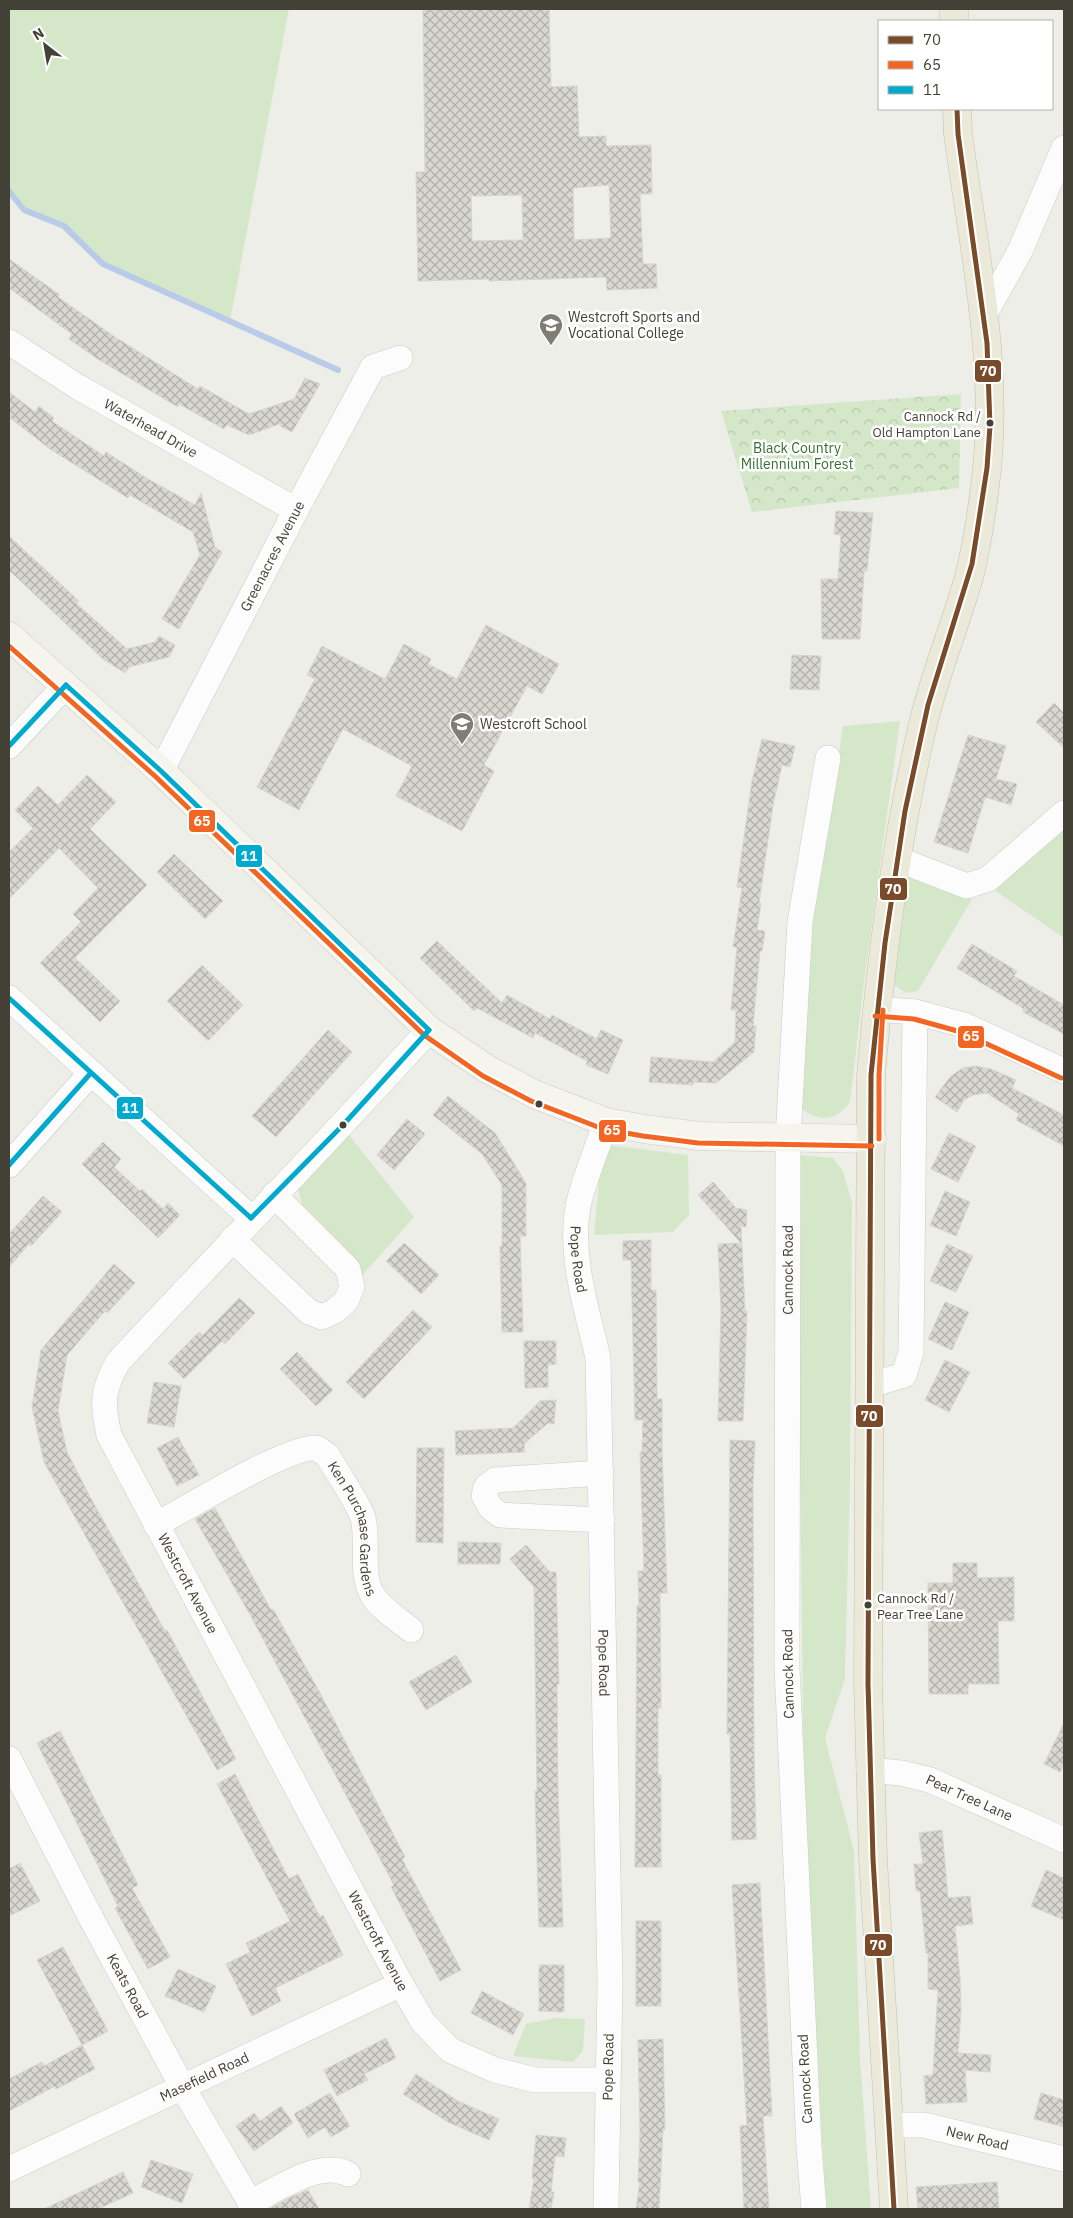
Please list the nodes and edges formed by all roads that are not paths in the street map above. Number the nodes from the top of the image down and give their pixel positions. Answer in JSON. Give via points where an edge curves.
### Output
{"nodes":[{"id":1,"x":957,"y":110,"type":"edge"},
{"id":2,"x":1064,"y":148,"type":"edge"},
{"id":3,"x":984,"y":317,"type":"junction"},
{"id":4,"x":9,"y":342,"type":"edge"},
{"id":5,"x":400,"y":358,"type":"dead end"},
{"id":6,"x":296,"y":510,"type":"junction"},
{"id":7,"x":9,"y":636,"type":"edge"},
{"id":8,"x":66,"y":685,"type":"junction"},
{"id":9,"x":9,"y":746,"type":"edge"},
{"id":10,"x":828,"y":758,"type":"dead end"},
{"id":11,"x":161,"y":772,"type":"junction"},
{"id":12,"x":1064,"y":813,"type":"edge"},
{"id":13,"x":897,"y":859,"type":"junction"},
{"id":14,"x":9,"y":998,"type":"edge"},
{"id":15,"x":876,"y":1009,"type":"junction"},
{"id":16,"x":915,"y":1012,"type":"junction"},
{"id":17,"x":429,"y":1030,"type":"junction"},
{"id":18,"x":1064,"y":1071,"type":"edge"},
{"id":19,"x":90,"y":1074,"type":"junction"},
{"id":20,"x":606,"y":1122,"type":"junction"},
{"id":21,"x":788,"y":1138,"type":"junction"},
{"id":22,"x":872,"y":1139,"type":"junction"},
{"id":23,"x":9,"y":1165,"type":"edge"},
{"id":24,"x":274,"y":1195,"type":"junction"},
{"id":25,"x":251,"y":1218,"type":"junction"},
{"id":26,"x":232,"y":1239,"type":"junction"},
{"id":27,"x":870,"y":1385,"type":"junction"},
{"id":28,"x":601,"y":1473,"type":"junction"},
{"id":29,"x":602,"y":1520,"type":"junction"},
{"id":30,"x":156,"y":1525,"type":"junction"},
{"id":31,"x":411,"y":1630,"type":"dead end"},
{"id":32,"x":9,"y":1759,"type":"edge"},
{"id":33,"x":870,"y":1770,"type":"junction"},
{"id":34,"x":1064,"y":1840,"type":"edge"},
{"id":35,"x":401,"y":1984,"type":"junction"},
{"id":36,"x":607,"y":2080,"type":"junction"},
{"id":37,"x":183,"y":2088,"type":"junction"},
{"id":38,"x":889,"y":2125,"type":"junction"},
{"id":39,"x":1064,"y":2159,"type":"edge"},
{"id":40,"x":9,"y":2169,"type":"edge"},
{"id":41,"x":348,"y":2174,"type":"dead end"},
{"id":42,"x":252,"y":2206,"type":"edge"},
{"id":43,"x":606,"y":2209,"type":"edge"},
{"id":44,"x":814,"y":2209,"type":"edge"},
{"id":45,"x":894,"y":2209,"type":"edge"}],
"edges":[{"from":1,"to":3,"type":"highway"},
{"from":2,"to":3,"type":"street","via":[[1020,251]]},
{"from":3,"to":13,"type":"highway","via":[[990,410],[979,531],[923,723]]},
{"from":4,"to":6,"type":"street","name":"Waterhead Drive","via":[[78,386]]},
{"from":5,"to":6,"type":"street","name":"Greenacres Avenue","via":[[373,367]]},
{"from":6,"to":11,"type":"street","name":"Greenacres Avenue"},
{"from":7,"to":8,"type":"street"},
{"from":8,"to":9,"type":"street"},
{"from":8,"to":11,"type":"street"},
{"from":10,"to":21,"type":"street","name":"Cannock Road","via":[[800,922]]},
{"from":11,"to":17,"type":"street"},
{"from":12,"to":13,"type":"street","via":[[988,879],[967,886]]},
{"from":13,"to":15,"type":"highway"},
{"from":14,"to":19,"type":"street"},
{"from":15,"to":16,"type":"street"},
{"from":15,"to":22,"type":"highway","via":[[871,1075]]},
{"from":16,"to":18,"type":"street","via":[[964,1025]]},
{"from":16,"to":27,"type":"street","via":[[910,1352],[904,1375]]},
{"from":17,"to":20,"type":"street","via":[[534,1094]]},
{"from":17,"to":24,"type":"street","name":"Westcroft Avenue"},
{"from":19,"to":23,"type":"street"},
{"from":19,"to":25,"type":"street"},
{"from":20,"to":21,"type":"street","via":[[698,1136]]},
{"from":20,"to":28,"type":"street","name":"Pope Road","via":[[578,1206],[577,1233],[577,1266],[598,1358]]},
{"from":21,"to":22,"type":"street"},
{"from":21,"to":44,"type":"street","name":"Cannock Road","via":[[787,1668]]},
{"from":22,"to":27,"type":"highway"},
{"from":24,"to":25,"type":"street","name":"Westcroft Avenue"},
{"from":24,"to":26,"type":"street","via":[[348,1269],[352,1287],[346,1301],[322,1317],[309,1312]]},
{"from":25,"to":26,"type":"street","name":"Westcroft Avenue"},
{"from":26,"to":30,"type":"street","name":"Westcroft Avenue","via":[[118,1362],[107,1382],[104,1407],[109,1435]]},
{"from":27,"to":33,"type":"highway"},
{"from":28,"to":29,"type":"street","name":"Pope Road"},
{"from":28,"to":29,"type":"street","via":[[496,1480],[486,1487],[484,1496],[500,1515]]},
{"from":29,"to":36,"type":"street","name":"Pope Road","via":[[610,1983]]},
{"from":30,"to":31,"type":"street","name":"Ken Purchase Gardens","via":[[265,1466],[300,1450],[317,1448],[327,1455],[362,1517],[367,1579],[372,1594]]},
{"from":30,"to":35,"type":"street","name":"Westcroft Avenue"},
{"from":32,"to":37,"type":"street","name":"Keats Road"},
{"from":33,"to":34,"type":"street","name":"Pear Tree Lane","via":[[930,1780]]},
{"from":33,"to":38,"type":"highway"},
{"from":35,"to":36,"type":"street","name":"Westcroft Avenue","via":[[423,2022],[450,2050],[495,2070],[535,2080]]},
{"from":35,"to":37,"type":"street","name":"Masefield Road"},
{"from":36,"to":43,"type":"street","name":"Pope Road"},
{"from":37,"to":40,"type":"street","name":"Masefield Road"},
{"from":37,"to":42,"type":"street","name":"Keats Road"},
{"from":38,"to":39,"type":"street","name":"New Road","via":[[924,2125]]},
{"from":38,"to":45,"type":"highway"},
{"from":41,"to":42,"type":"street","via":[[339,2169],[317,2170]]}]}
